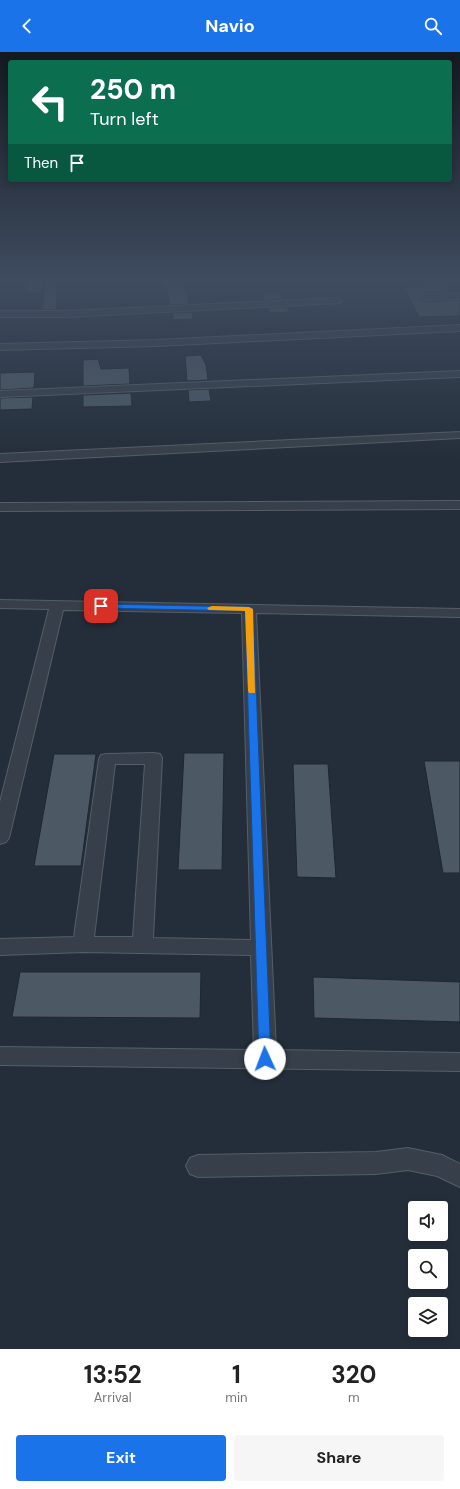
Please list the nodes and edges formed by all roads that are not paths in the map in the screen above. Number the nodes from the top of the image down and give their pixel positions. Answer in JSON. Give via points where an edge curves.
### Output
{"nodes":[{"id":1,"x":227,"y":340,"type":"edge"},
{"id":2,"x":0,"y":347,"type":"edge"},
{"id":3,"x":460,"y":374,"type":"edge"},
{"id":4,"x":0,"y":394,"type":"edge"},
{"id":5,"x":460,"y":435,"type":"edge"},
{"id":6,"x":0,"y":458,"type":"edge"},
{"id":7,"x":460,"y":505,"type":"edge"},
{"id":8,"x":0,"y":507,"type":"edge"},
{"id":9,"x":0,"y":604,"type":"edge"},
{"id":10,"x":57,"y":606,"type":"junction"},
{"id":11,"x":249,"y":609,"type":"junction"},
{"id":12,"x":460,"y":613,"type":"edge"},
{"id":13,"x":0,"y":838,"type":"edge"},
{"id":14,"x":83,"y":944,"type":"junction"},
{"id":15,"x":143,"y":946,"type":"junction"},
{"id":16,"x":0,"y":947,"type":"edge"},
{"id":17,"x":261,"y":948,"type":"junction"},
{"id":18,"x":0,"y":1056,"type":"edge"},
{"id":19,"x":265,"y":1059,"type":"junction"},
{"id":20,"x":460,"y":1062,"type":"edge"},
{"id":21,"x":198,"y":1166,"type":"dead end"},
{"id":22,"x":460,"y":1176,"type":"edge"}],
"edges":[{"from":1,"to":2,"type":"street"},
{"from":3,"to":4,"type":"street"},
{"from":5,"to":6,"type":"street"},
{"from":7,"to":8,"type":"street"},
{"from":9,"to":10,"type":"street"},
{"from":10,"to":11,"type":"street"},
{"from":10,"to":13,"type":"street"},
{"from":11,"to":12,"type":"street"},
{"from":11,"to":17,"type":"street"},
{"from":14,"to":15,"type":"street"},
{"from":14,"to":15,"type":"street","via":[[107,759],[154,758]]},
{"from":14,"to":16,"type":"street"},
{"from":15,"to":17,"type":"street"},
{"from":17,"to":19,"type":"street"},
{"from":18,"to":19,"type":"street"},
{"from":19,"to":20,"type":"street"},
{"from":21,"to":22,"type":"street","via":[[376,1163],[408,1159],[442,1166]]}]}
